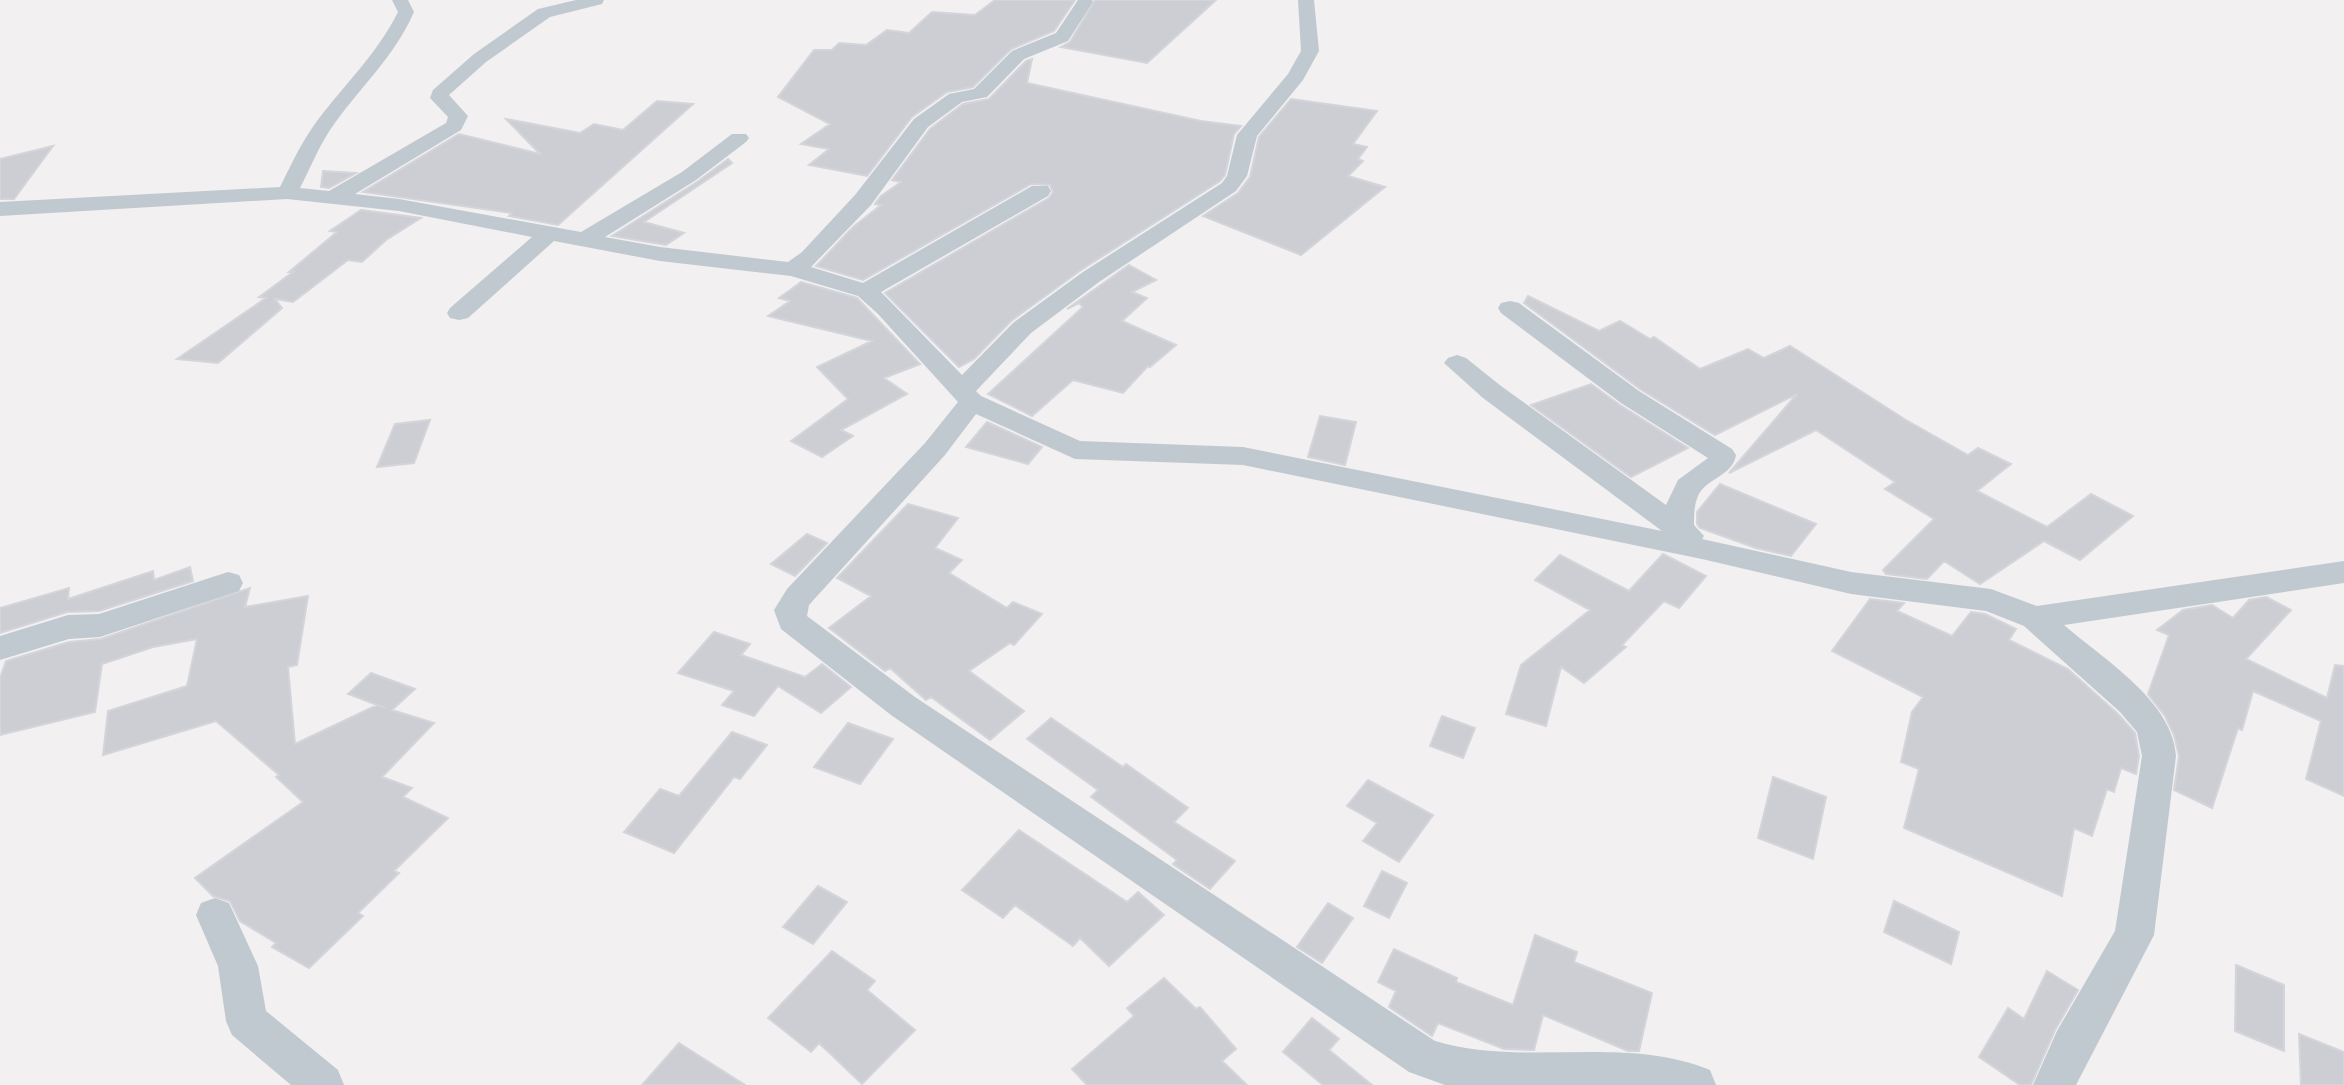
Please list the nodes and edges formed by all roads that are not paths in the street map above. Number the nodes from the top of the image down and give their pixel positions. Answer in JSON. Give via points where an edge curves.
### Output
{"nodes":[{"id":1,"x":400,"y":0,"type":"edge"},
{"id":2,"x":596,"y":0,"type":"edge"},
{"id":3,"x":1306,"y":0,"type":"edge"},
{"id":4,"x":1085,"y":2,"type":"dead end"},
{"id":5,"x":739,"y":138,"type":"dead end"},
{"id":6,"x":1040,"y":191,"type":"dead end"},
{"id":7,"x":287,"y":193,"type":"junction"},
{"id":8,"x":333,"y":198,"type":"junction"},
{"id":9,"x":0,"y":209,"type":"edge"},
{"id":10,"x":550,"y":233,"type":"junction"},
{"id":11,"x":582,"y":241,"type":"junction"},
{"id":12,"x":793,"y":270,"type":"junction"},
{"id":13,"x":866,"y":291,"type":"junction"},
{"id":14,"x":1510,"y":308,"type":"dead end"},
{"id":15,"x":459,"y":313,"type":"dead end"},
{"id":16,"x":1457,"y":363,"type":"dead end"},
{"id":17,"x":967,"y":397,"type":"junction"},
{"id":18,"x":1691,"y":537,"type":"junction"},
{"id":19,"x":2344,"y":572,"type":"edge"},
{"id":20,"x":228,"y":583,"type":"dead end"},
{"id":21,"x":2035,"y":618,"type":"junction"},
{"id":22,"x":0,"y":648,"type":"edge"},
{"id":23,"x":215,"y":915,"type":"dead end"},
{"id":24,"x":323,"y":1085,"type":"edge"},
{"id":25,"x":1695,"y":1085,"type":"edge"},
{"id":26,"x":2054,"y":1085,"type":"edge"}],
"edges":[{"from":1,"to":7,"type":"street","via":[[406,12],[396,38],[322,127]]},
{"from":2,"to":8,"type":"street","via":[[544,13],[480,58],[440,94],[458,116],[454,126]]},
{"from":3,"to":17,"type":"street","via":[[1310,51],[1296,76],[1247,135],[1237,176],[1229,187],[1022,328]]},
{"from":4,"to":12,"type":"street","via":[[1062,37],[1012,59],[979,93],[956,98],[934,111],[863,200]]},
{"from":5,"to":11,"type":"street","via":[[689,176]]},
{"from":6,"to":13,"type":"street"},
{"from":7,"to":8,"type":"street"},
{"from":7,"to":9,"type":"street"},
{"from":8,"to":10,"type":"street","via":[[399,205]]},
{"from":10,"to":11,"type":"street"},
{"from":10,"to":15,"type":"street"},
{"from":11,"to":12,"type":"street"},
{"from":12,"to":13,"type":"street"},
{"from":13,"to":17,"type":"street"},
{"from":14,"to":18,"type":"street","via":[[1630,397],[1722,454],[1721,462],[1686,486],[1681,497]]},
{"from":16,"to":18,"type":"street"},
{"from":17,"to":18,"type":"street","via":[[1075,450],[1243,456]]},
{"from":17,"to":25,"type":"street","via":[[909,479],[798,597],[790,610],[792,621],[914,714],[1424,1058],[1463,1070],[1646,1073]]},
{"from":18,"to":21,"type":"street","via":[[1851,583],[1991,600]]},
{"from":19,"to":21,"type":"street"},
{"from":20,"to":22,"type":"street","via":[[100,625],[68,627]]},
{"from":21,"to":26,"type":"street","via":[[2151,724],[2159,756],[2134,935]]},
{"from":23,"to":24,"type":"street","via":[[238,966],[247,1021]]}]}
